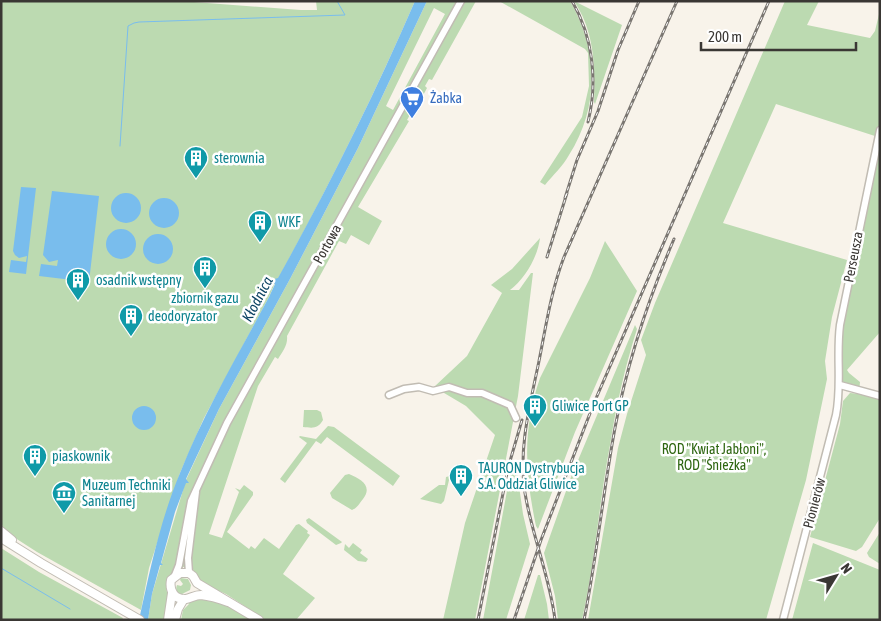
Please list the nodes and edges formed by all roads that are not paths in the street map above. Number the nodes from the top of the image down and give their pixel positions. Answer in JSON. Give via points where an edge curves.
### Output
{"nodes":[{"id":1,"x":461,"y":1,"type":"edge"},
{"id":2,"x":880,"y":130,"type":"edge"},
{"id":3,"x":876,"y":161,"type":"edge"},
{"id":4,"x":840,"y":385,"type":"junction"},
{"id":5,"x":389,"y":395,"type":"dead end"},
{"id":6,"x":880,"y":396,"type":"edge"},
{"id":7,"x":516,"y":418,"type":"dead end"},
{"id":8,"x":197,"y":488,"type":"junction"},
{"id":9,"x":1,"y":531,"type":"edge"},
{"id":10,"x":1,"y":538,"type":"edge"},
{"id":11,"x":1,"y":543,"type":"edge"},
{"id":12,"x":41,"y":563,"type":"junction"},
{"id":13,"x":190,"y":573,"type":"junction"},
{"id":14,"x":175,"y":575,"type":"junction"},
{"id":15,"x":197,"y":584,"type":"junction"},
{"id":16,"x":172,"y":593,"type":"junction"},
{"id":17,"x":193,"y":596,"type":"junction"},
{"id":18,"x":184,"y":599,"type":"junction"},
{"id":19,"x":228,"y":602,"type":"junction"},
{"id":20,"x":140,"y":620,"type":"edge"},
{"id":21,"x":168,"y":620,"type":"edge"},
{"id":22,"x":175,"y":620,"type":"edge"},
{"id":23,"x":259,"y":620,"type":"edge"},
{"id":24,"x":784,"y":620,"type":"edge"}],
"edges":[{"from":1,"to":8,"type":"street","name":"Portowa","via":[[243,392]]},
{"from":2,"to":3,"type":"street","name":"Perseusza"},
{"from":3,"to":4,"type":"street","name":"Perseusza","via":[[840,325]]},
{"from":4,"to":6,"type":"street"},
{"from":4,"to":24,"type":"street","name":"Pionierów","via":[[836,416]]},
{"from":5,"to":7,"type":"street","via":[[404,389],[419,387],[433,391],[449,387],[482,393],[510,405]]},
{"from":8,"to":13,"type":"street","name":"Portowa","via":[[188,558]]},
{"from":8,"to":14,"type":"street","name":"Portowa","via":[[189,507]]},
{"from":9,"to":12,"type":"main road"},
{"from":10,"to":12,"type":"main road"},
{"from":11,"to":12,"type":"main road"},
{"from":12,"to":20,"type":"main road"},
{"from":13,"to":14,"type":"main road"},
{"from":13,"to":15,"type":"main road"},
{"from":14,"to":16,"type":"main road","via":[[170,585]]},
{"from":15,"to":17,"type":"main road"},
{"from":15,"to":19,"type":"main road"},
{"from":16,"to":18,"type":"main road"},
{"from":16,"to":21,"type":"main road"},
{"from":17,"to":18,"type":"main road"},
{"from":17,"to":19,"type":"main road"},
{"from":18,"to":22,"type":"main road"},
{"from":19,"to":23,"type":"main road"}]}
